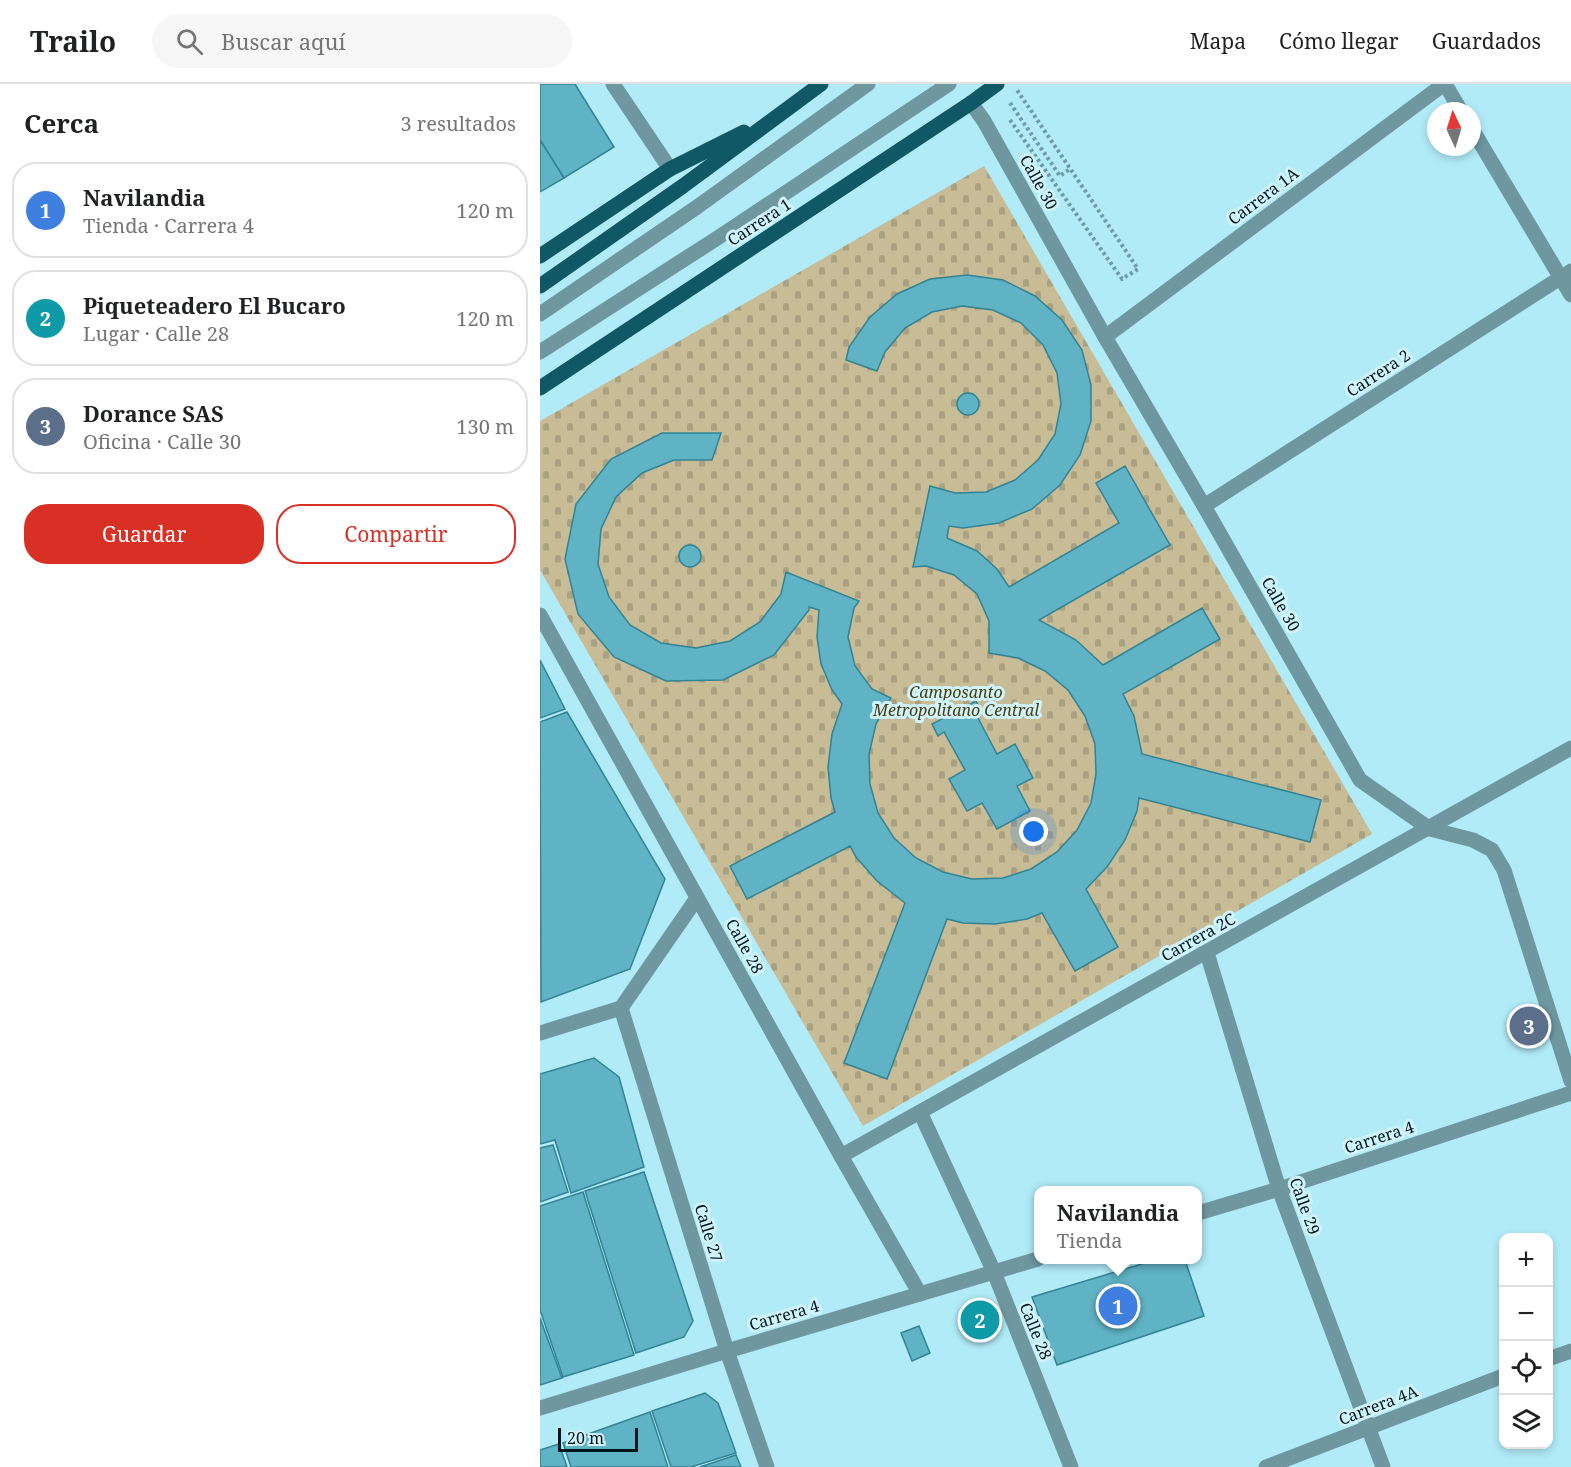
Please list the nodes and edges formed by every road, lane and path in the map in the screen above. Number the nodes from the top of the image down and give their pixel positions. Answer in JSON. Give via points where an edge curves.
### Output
{"nodes":[{"id":1,"x":613,"y":84,"type":"edge"},
{"id":2,"x":821,"y":84,"type":"edge"},
{"id":3,"x":868,"y":84,"type":"edge"},
{"id":4,"x":949,"y":84,"type":"edge"},
{"id":5,"x":997,"y":84,"type":"edge"},
{"id":6,"x":1013,"y":84,"type":"edge"},
{"id":7,"x":1444,"y":84,"type":"edge"},
{"id":8,"x":1455,"y":102,"type":"edge"},
{"id":9,"x":971,"y":103,"type":"junction"},
{"id":10,"x":1010,"y":103,"type":"dead end"},
{"id":11,"x":779,"y":115,"type":"junction"},
{"id":12,"x":1008,"y":118,"type":"dead end"},
{"id":13,"x":1481,"y":143,"type":"edge"},
{"id":14,"x":669,"y":169,"type":"junction"},
{"id":15,"x":1070,"y":169,"type":"junction"},
{"id":16,"x":540,"y":256,"type":"edge"},
{"id":17,"x":1566,"y":274,"type":"edge"},
{"id":18,"x":540,"y":286,"type":"edge"},
{"id":19,"x":1571,"y":295,"type":"edge"},
{"id":20,"x":540,"y":314,"type":"edge"},
{"id":21,"x":1104,"y":337,"type":"junction"},
{"id":22,"x":540,"y":352,"type":"edge"},
{"id":23,"x":540,"y":388,"type":"edge"},
{"id":24,"x":1204,"y":506,"type":"junction"},
{"id":25,"x":540,"y":615,"type":"edge"},
{"id":26,"x":1571,"y":748,"type":"edge"},
{"id":27,"x":1430,"y":829,"type":"junction"},
{"id":28,"x":697,"y":898,"type":"junction"},
{"id":29,"x":1207,"y":953,"type":"junction"},
{"id":30,"x":621,"y":1008,"type":"junction"},
{"id":31,"x":540,"y":1033,"type":"edge"},
{"id":32,"x":1571,"y":1081,"type":"edge"},
{"id":33,"x":1571,"y":1093,"type":"edge"},
{"id":34,"x":920,"y":1112,"type":"junction"},
{"id":35,"x":840,"y":1156,"type":"junction"},
{"id":36,"x":1279,"y":1189,"type":"junction"},
{"id":37,"x":1202,"y":1212,"type":"edge"},
{"id":38,"x":1034,"y":1260,"type":"edge"},
{"id":39,"x":994,"y":1272,"type":"junction"},
{"id":40,"x":920,"y":1294,"type":"junction"},
{"id":41,"x":727,"y":1351,"type":"junction"},
{"id":42,"x":1571,"y":1351,"type":"edge"},
{"id":43,"x":1553,"y":1357,"type":"edge"},
{"id":44,"x":1499,"y":1378,"type":"edge"},
{"id":45,"x":540,"y":1408,"type":"edge"},
{"id":46,"x":1369,"y":1427,"type":"junction"},
{"id":47,"x":767,"y":1467,"type":"edge"},
{"id":48,"x":1071,"y":1467,"type":"edge"},
{"id":49,"x":1266,"y":1467,"type":"edge"},
{"id":50,"x":1383,"y":1467,"type":"edge"}],
"edges":[{"from":1,"to":14,"type":"street"},
{"from":2,"to":11,"type":"main road"},
{"from":3,"to":20,"type":"street"},
{"from":4,"to":22,"type":"street"},
{"from":5,"to":9,"type":"main road","name":"Carrera 1"},
{"from":6,"to":15,"type":"path"},
{"from":7,"to":8,"type":"street"},
{"from":7,"to":21,"type":"street","name":"Carrera 1A"},
{"from":9,"to":21,"type":"street","name":"Calle 30"},
{"from":9,"to":23,"type":"main road","name":"Carrera 1"},
{"from":10,"to":15,"type":"path","via":[[1060,176]]},
{"from":11,"to":14,"type":"main road"},
{"from":11,"to":18,"type":"main road"},
{"from":12,"to":15,"type":"path","via":[[1122,279],[1138,269]]},
{"from":13,"to":17,"type":"street"},
{"from":14,"to":16,"type":"main road"},
{"from":17,"to":19,"type":"street"},
{"from":17,"to":24,"type":"street","name":"Carrera 2"},
{"from":21,"to":24,"type":"street","name":"Calle 30"},
{"from":24,"to":27,"type":"street","name":"Calle 30","via":[[1360,780]]},
{"from":25,"to":28,"type":"street","name":"Calle 28"},
{"from":26,"to":27,"type":"street","name":"Carrera 2C"},
{"from":27,"to":29,"type":"street","name":"Carrera 2C"},
{"from":27,"to":32,"type":"street","name":"Calle 30","via":[[1473,840],[1491,850],[1504,870]]},
{"from":28,"to":30,"type":"street"},
{"from":28,"to":35,"type":"street","name":"Calle 28"},
{"from":29,"to":34,"type":"street","name":"Carrera 2C"},
{"from":29,"to":36,"type":"street","name":"Calle 29"},
{"from":30,"to":31,"type":"street"},
{"from":30,"to":41,"type":"street","name":"Calle 27"},
{"from":33,"to":36,"type":"street","name":"Carrera 4"},
{"from":34,"to":35,"type":"street","name":"Carrera 2C"},
{"from":34,"to":39,"type":"street","name":"Calle 28"},
{"from":35,"to":40,"type":"street","name":"Calle 28"},
{"from":36,"to":37,"type":"street","name":"Carrera 4"},
{"from":36,"to":46,"type":"street","name":"Calle 29"},
{"from":38,"to":39,"type":"street","name":"Carrera 4"},
{"from":39,"to":40,"type":"street","name":"Carrera 4"},
{"from":39,"to":48,"type":"street","name":"Calle 28"},
{"from":40,"to":41,"type":"street","name":"Carrera 4"},
{"from":41,"to":45,"type":"street","name":"Carrera 4"},
{"from":41,"to":47,"type":"street","name":"Calle 27"},
{"from":42,"to":43,"type":"street"},
{"from":44,"to":46,"type":"street","name":"Carrera 4A"},
{"from":46,"to":49,"type":"street","name":"Carrera 4A"},
{"from":46,"to":50,"type":"street","name":"Calle 29"}]}
